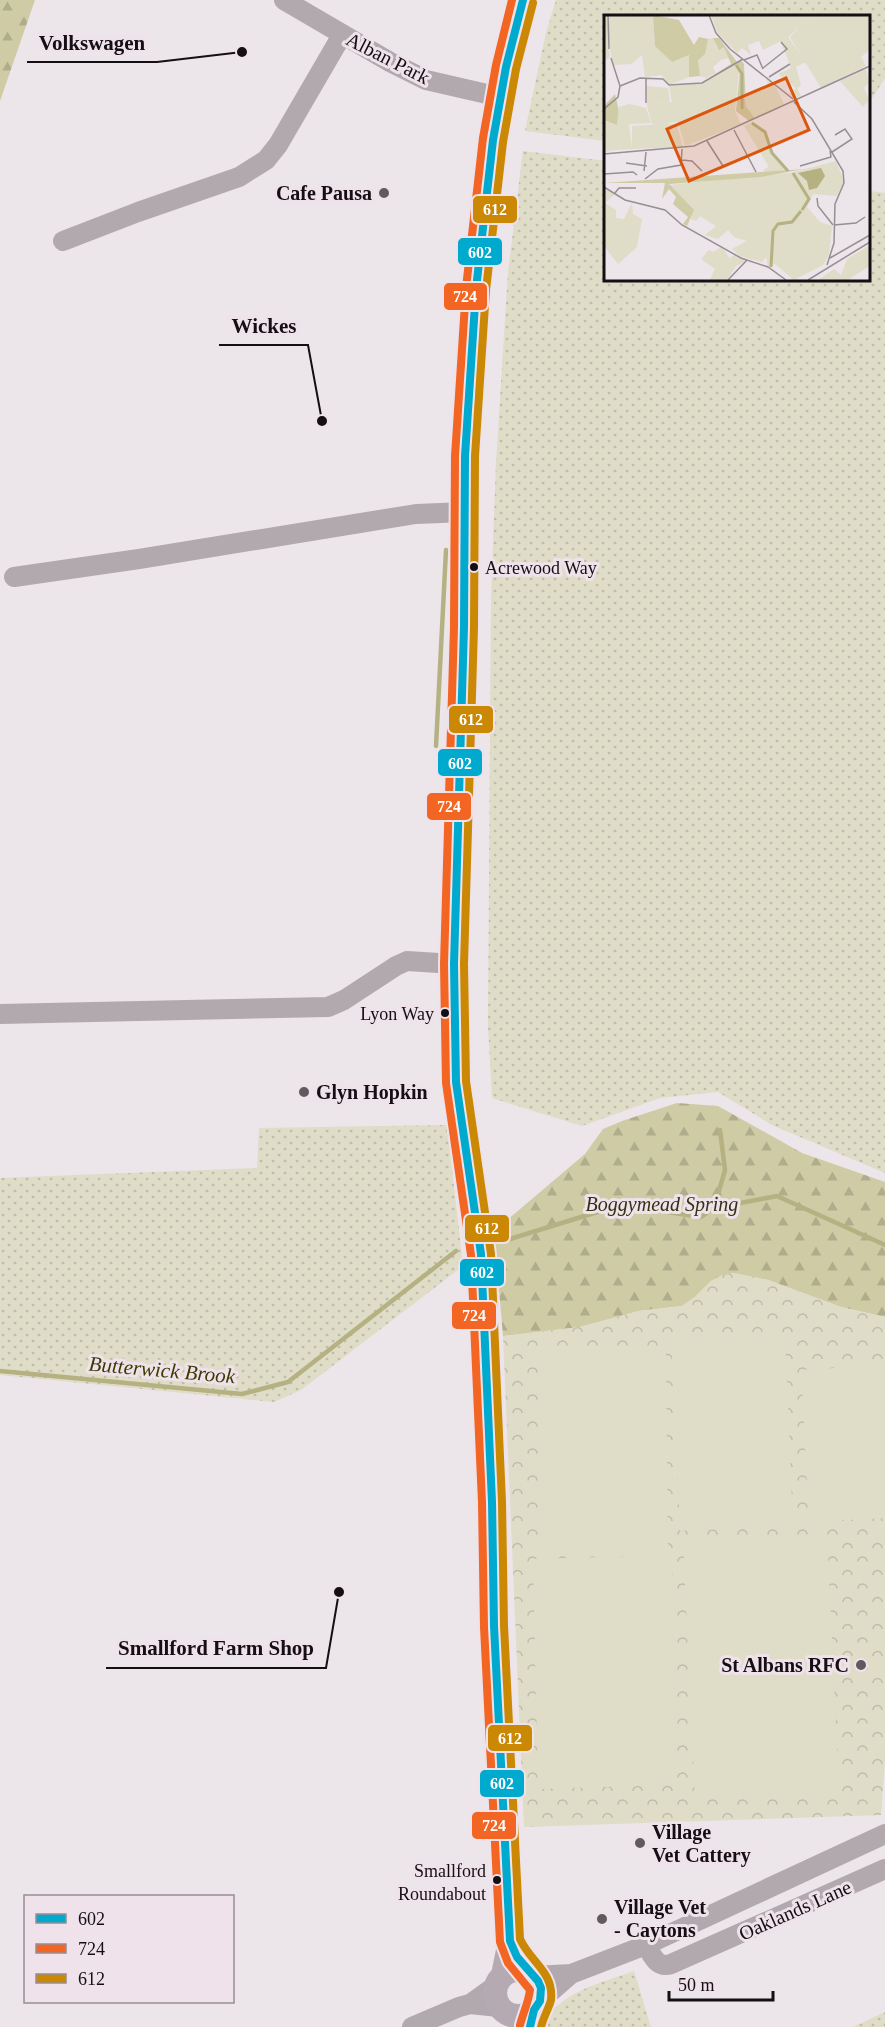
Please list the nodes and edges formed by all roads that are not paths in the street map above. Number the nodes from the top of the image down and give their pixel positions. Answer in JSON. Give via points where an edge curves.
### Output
{"nodes":[{"id":1,"x":284,"y":0,"type":"edge"},
{"id":2,"x":523,"y":0,"type":"edge"},
{"id":3,"x":342,"y":35,"type":"junction"},
{"id":4,"x":500,"y":97,"type":"junction"},
{"id":5,"x":63,"y":241,"type":"dead end"},
{"id":6,"x":465,"y":512,"type":"junction"},
{"id":7,"x":14,"y":577,"type":"dead end"},
{"id":8,"x":454,"y":964,"type":"junction"},
{"id":9,"x":0,"y":1014,"type":"edge"},
{"id":10,"x":885,"y":1834,"type":"edge"},
{"id":11,"x":885,"y":1869,"type":"edge"},
{"id":12,"x":510,"y":1941,"type":"junction"},
{"id":13,"x":646,"y":1945,"type":"junction"},
{"id":14,"x":571,"y":1974,"type":"junction"},
{"id":15,"x":532,"y":1975,"type":"junction"},
{"id":16,"x":502,"y":2002,"type":"edge"},
{"id":17,"x":535,"y":2013,"type":"edge"},
{"id":18,"x":412,"y":2027,"type":"edge"}],
"edges":[{"from":1,"to":3,"type":"street","name":"Alban Park"},
{"from":2,"to":4,"type":"main road"},
{"from":3,"to":4,"type":"street","name":"Alban Park","via":[[426,80]]},
{"from":3,"to":5,"type":"street","via":[[266,160],[239,177]]},
{"from":4,"to":6,"type":"main road","via":[[476,289]]},
{"from":6,"to":7,"type":"street","via":[[416,514]]},
{"from":6,"to":8,"type":"main road"},
{"from":8,"to":9,"type":"street","via":[[407,961],[328,1006]]},
{"from":8,"to":12,"type":"main road","via":[[456,1082],[481,1254]]},
{"from":10,"to":13,"type":"street","name":"Oaklands Lane"},
{"from":11,"to":13,"type":"street","name":"Oaklands Lane","via":[[666,1966],[654,1959]]},
{"from":12,"to":15,"type":"main road"},
{"from":12,"to":16,"type":"main road"},
{"from":13,"to":14,"type":"street","name":"Oaklands Lane"},
{"from":14,"to":15,"type":"street","name":"Oaklands Lane"},
{"from":14,"to":17,"type":"street","name":"Oaklands Lane"},
{"from":15,"to":16,"type":"main road","via":[[516,1970]]},
{"from":15,"to":17,"type":"main road","via":[[541,1988]]},
{"from":16,"to":17,"type":"main road","via":[[520,2017]]},
{"from":16,"to":18,"type":"street","via":[[459,2007]]}]}
